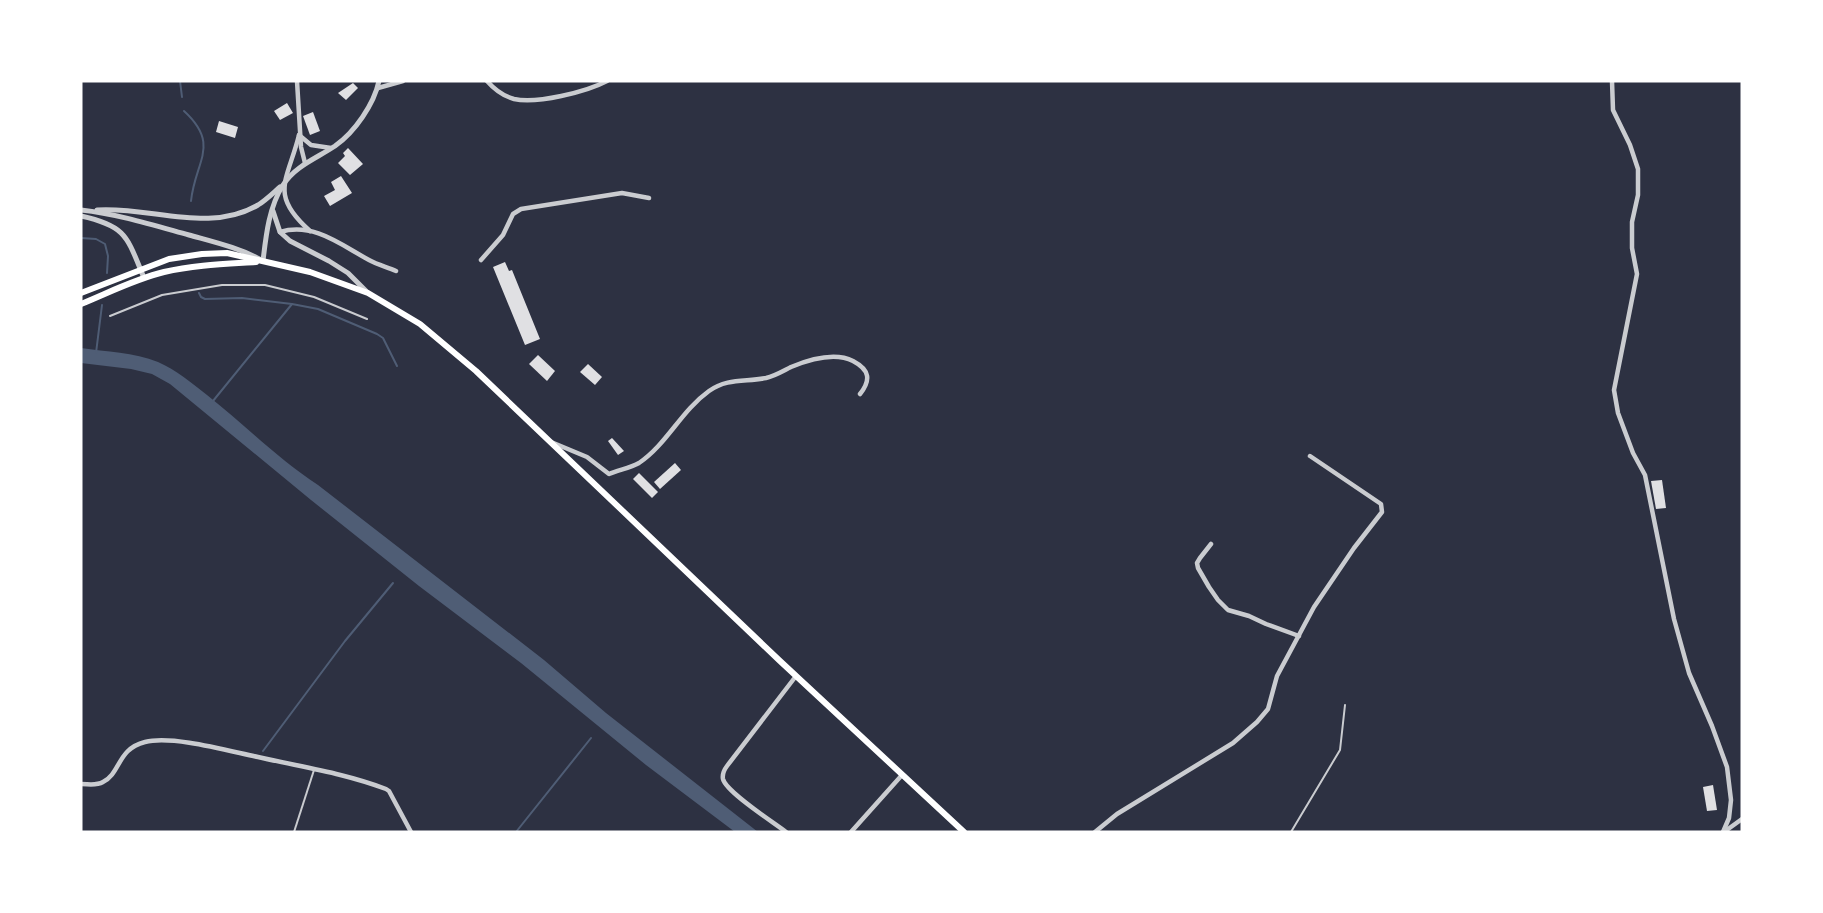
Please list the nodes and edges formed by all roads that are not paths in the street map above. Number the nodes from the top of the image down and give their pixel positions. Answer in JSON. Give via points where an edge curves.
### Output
{"nodes":[{"id":1,"x":297,"y":81,"type":"edge"},
{"id":2,"x":402,"y":81,"type":"edge"},
{"id":3,"x":487,"y":81,"type":"edge"},
{"id":4,"x":607,"y":81,"type":"edge"},
{"id":5,"x":1612,"y":81,"type":"edge"},
{"id":6,"x":379,"y":84,"type":"edge"},
{"id":7,"x":299,"y":135,"type":"junction"},
{"id":8,"x":331,"y":148,"type":"junction"},
{"id":9,"x":305,"y":163,"type":"junction"},
{"id":10,"x":284,"y":184,"type":"junction"},
{"id":11,"x":649,"y":198,"type":"dead end"},
{"id":12,"x":272,"y":209,"type":"junction"},
{"id":13,"x":81,"y":210,"type":"edge"},
{"id":14,"x":90,"y":211,"type":"junction"},
{"id":15,"x":81,"y":216,"type":"edge"},
{"id":16,"x":310,"y":231,"type":"junction"},
{"id":17,"x":280,"y":232,"type":"junction"},
{"id":18,"x":263,"y":261,"type":"junction"},
{"id":19,"x":481,"y":261,"type":"dead end"},
{"id":20,"x":140,"y":269,"type":"junction"},
{"id":21,"x":396,"y":271,"type":"dead end"},
{"id":22,"x":144,"y":278,"type":"junction"},
{"id":23,"x":81,"y":293,"type":"edge"},
{"id":24,"x":368,"y":293,"type":"junction"},
{"id":25,"x":81,"y":304,"type":"edge"},
{"id":26,"x":110,"y":316,"type":"dead end"},
{"id":27,"x":367,"y":319,"type":"dead end"},
{"id":28,"x":860,"y":394,"type":"dead end"},
{"id":29,"x":549,"y":441,"type":"junction"},
{"id":30,"x":1310,"y":456,"type":"dead end"},
{"id":31,"x":1211,"y":544,"type":"dead end"},
{"id":32,"x":1299,"y":636,"type":"junction"},
{"id":33,"x":796,"y":676,"type":"junction"},
{"id":34,"x":1346,"y":705,"type":"dead end"},
{"id":35,"x":315,"y":768,"type":"junction"},
{"id":36,"x":902,"y":775,"type":"junction"},
{"id":37,"x":81,"y":784,"type":"edge"},
{"id":38,"x":1742,"y":819,"type":"edge"},
{"id":39,"x":294,"y":832,"type":"edge"},
{"id":40,"x":411,"y":832,"type":"edge"},
{"id":41,"x":786,"y":832,"type":"edge"},
{"id":42,"x":850,"y":832,"type":"edge"},
{"id":43,"x":963,"y":832,"type":"edge"},
{"id":44,"x":1095,"y":832,"type":"edge"},
{"id":45,"x":1290,"y":832,"type":"edge"},
{"id":46,"x":1723,"y":832,"type":"edge"}],
"edges":[{"from":1,"to":7,"type":"street"},
{"from":2,"to":6,"type":"street"},
{"from":3,"to":4,"type":"street","via":[[506,96],[526,100],[581,92]]},
{"from":5,"to":46,"type":"street","via":[[1613,110],[1638,169],[1632,230],[1637,274],[1614,390],[1633,453],[1646,475],[1674,619],[1689,673],[1727,767],[1731,800]]},
{"from":6,"to":8,"type":"street","via":[[350,133]]},
{"from":7,"to":8,"type":"street","via":[[311,145]]},
{"from":7,"to":9,"type":"street"},
{"from":7,"to":10,"type":"street"},
{"from":8,"to":9,"type":"street"},
{"from":9,"to":10,"type":"street"},
{"from":10,"to":12,"type":"street"},
{"from":10,"to":14,"type":"street","via":[[258,205],[217,218],[192,219],[114,209]]},
{"from":10,"to":16,"type":"street","via":[[290,211]]},
{"from":11,"to":19,"type":"street","via":[[614,194],[521,209],[513,214],[503,236]]},
{"from":12,"to":17,"type":"street"},
{"from":12,"to":18,"type":"street"},
{"from":13,"to":14,"type":"street"},
{"from":14,"to":18,"type":"street","via":[[222,244]]},
{"from":15,"to":20,"type":"street","via":[[114,225],[121,231]]},
{"from":16,"to":17,"type":"street"},
{"from":16,"to":21,"type":"street"},
{"from":17,"to":24,"type":"street","via":[[348,273]]},
{"from":18,"to":20,"type":"main road","via":[[227,253],[202,254]]},
{"from":18,"to":22,"type":"main road","via":[[195,266]]},
{"from":18,"to":24,"type":"main road","via":[[310,272]]},
{"from":20,"to":22,"type":"street"},
{"from":20,"to":23,"type":"main road"},
{"from":22,"to":25,"type":"main road"},
{"from":24,"to":29,"type":"main road","via":[[420,324]]},
{"from":26,"to":27,"type":"lane","via":[[162,295],[222,285],[265,285],[314,297]]},
{"from":28,"to":29,"type":"street","via":[[867,383],[866,372],[855,362],[838,357],[804,363],[766,378],[724,383],[701,397],[646,457],[609,474],[579,452]]},
{"from":29,"to":33,"type":"main road"},
{"from":30,"to":32,"type":"street","via":[[1383,508],[1326,588]]},
{"from":31,"to":32,"type":"street","via":[[1197,563],[1218,600],[1228,610]]},
{"from":32,"to":44,"type":"street","via":[[1277,676],[1268,709],[1246,733]]},
{"from":33,"to":36,"type":"main road"},
{"from":33,"to":41,"type":"street","via":[[722,777],[737,796]]},
{"from":34,"to":45,"type":"lane","via":[[1340,750]]},
{"from":35,"to":37,"type":"street","via":[[195,744],[151,741],[128,751],[103,782]]},
{"from":35,"to":39,"type":"lane"},
{"from":35,"to":40,"type":"street","via":[[386,789]]},
{"from":36,"to":42,"type":"street"},
{"from":36,"to":43,"type":"main road"},
{"from":38,"to":46,"type":"street"}]}
